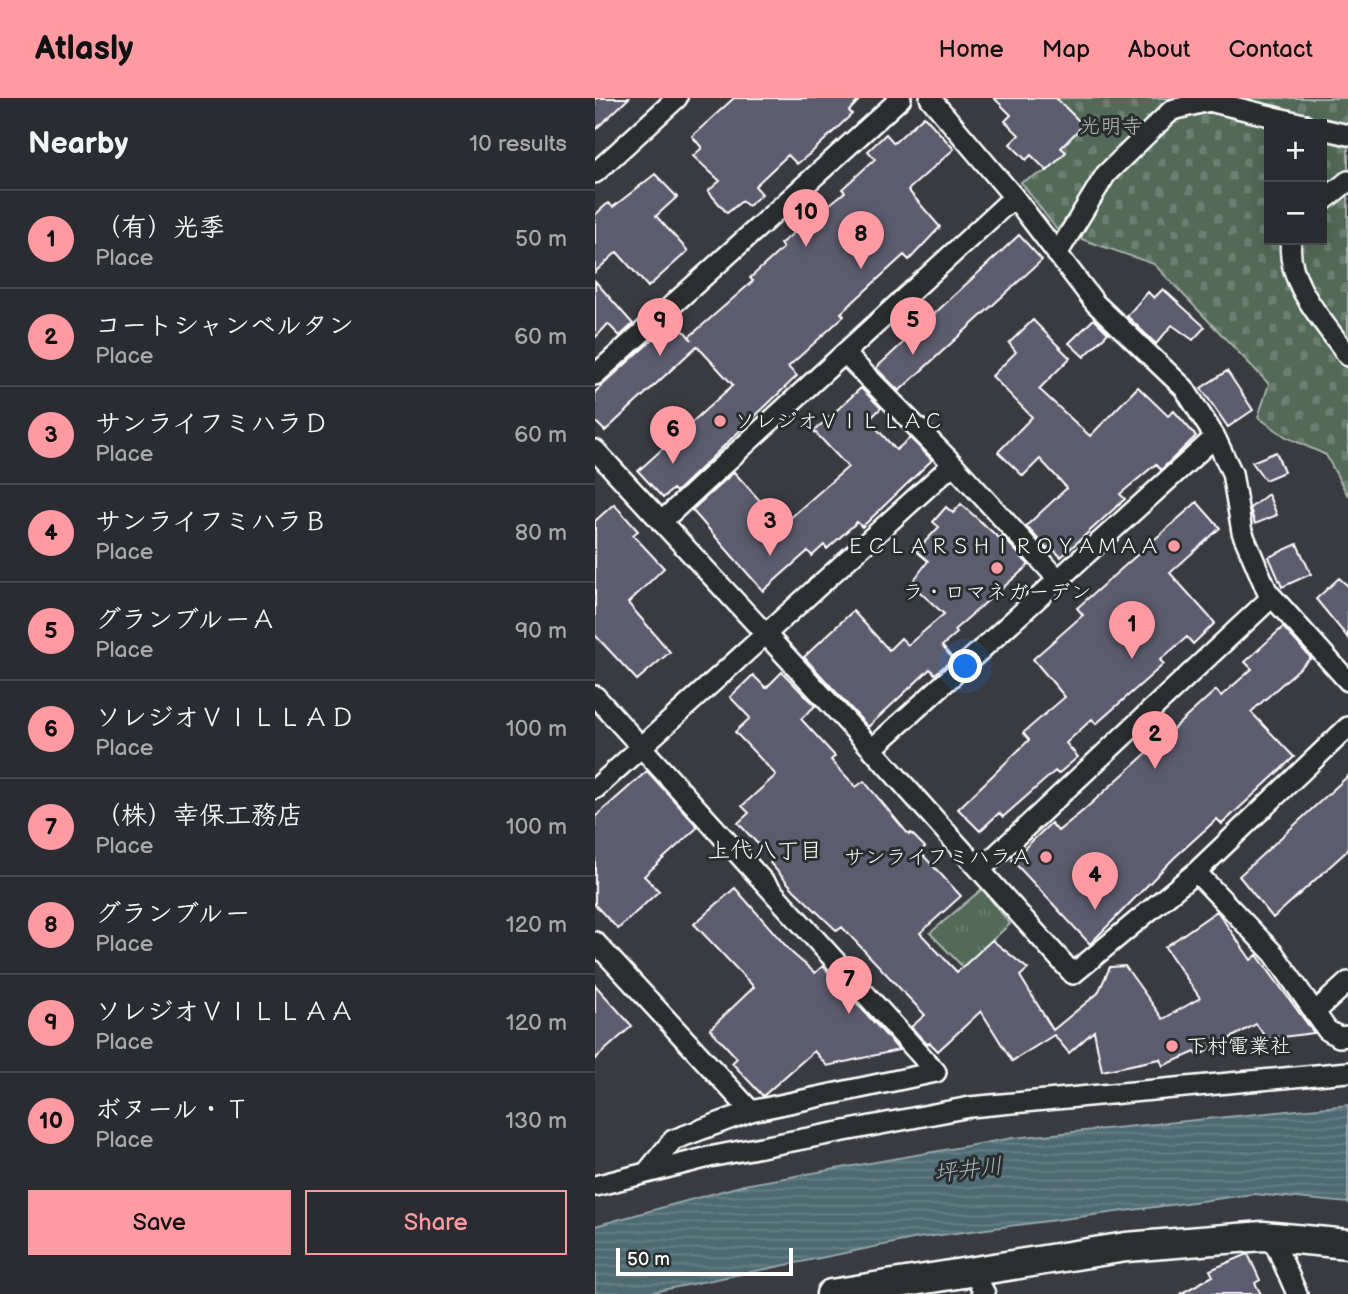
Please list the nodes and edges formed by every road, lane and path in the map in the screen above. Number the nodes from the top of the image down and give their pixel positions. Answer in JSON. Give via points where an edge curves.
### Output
{"nodes":[{"id":1,"x":677,"y":98,"type":"edge"},
{"id":2,"x":901,"y":98,"type":"edge"},
{"id":3,"x":942,"y":102,"type":"edge"},
{"id":4,"x":1283,"y":119,"type":"edge"},
{"id":5,"x":1327,"y":130,"type":"edge"},
{"id":6,"x":1348,"y":135,"type":"edge"},
{"id":7,"x":595,"y":173,"type":"edge"},
{"id":8,"x":1348,"y":180,"type":"edge"},
{"id":9,"x":1014,"y":197,"type":"junction"},
{"id":10,"x":1327,"y":198,"type":"edge"},
{"id":11,"x":1290,"y":245,"type":"edge"},
{"id":12,"x":1057,"y":254,"type":"junction"},
{"id":13,"x":845,"y":354,"type":"junction"},
{"id":14,"x":1348,"y":356,"type":"edge"},
{"id":15,"x":595,"y":375,"type":"edge"},
{"id":16,"x":1215,"y":436,"type":"junction"},
{"id":17,"x":595,"y":450,"type":"edge"},
{"id":18,"x":953,"y":464,"type":"junction"},
{"id":19,"x":661,"y":522,"type":"junction"},
{"id":20,"x":1057,"y":578,"type":"junction"},
{"id":21,"x":1272,"y":597,"type":"junction"},
{"id":22,"x":766,"y":634,"type":"junction"},
{"id":23,"x":1348,"y":681,"type":"edge"},
{"id":24,"x":595,"y":696,"type":"edge"},
{"id":25,"x":1348,"y":727,"type":"edge"},
{"id":26,"x":641,"y":747,"type":"junction"},
{"id":27,"x":872,"y":749,"type":"junction"},
{"id":28,"x":595,"y":789,"type":"edge"},
{"id":29,"x":980,"y":870,"type":"junction"},
{"id":30,"x":1196,"y":872,"type":"junction"},
{"id":31,"x":595,"y":942,"type":"edge"},
{"id":32,"x":1348,"y":982,"type":"edge"},
{"id":33,"x":1314,"y":1013,"type":"junction"},
{"id":34,"x":1348,"y":1036,"type":"edge"},
{"id":35,"x":1348,"y":1073,"type":"edge"},
{"id":36,"x":751,"y":1111,"type":"junction"},
{"id":37,"x":646,"y":1173,"type":"junction"},
{"id":38,"x":595,"y":1186,"type":"edge"},
{"id":39,"x":1272,"y":1237,"type":"junction"},
{"id":40,"x":1348,"y":1244,"type":"edge"},
{"id":41,"x":979,"y":1282,"type":"edge"},
{"id":42,"x":831,"y":1294,"type":"edge"},
{"id":43,"x":1297,"y":1294,"type":"edge"}],
"edges":[{"from":1,"to":7,"type":"street"},
{"from":2,"to":15,"type":"street"},
{"from":3,"to":9,"type":"street"},
{"from":4,"to":12,"type":"street","via":[[1209,101],[1172,110],[1106,174]]},
{"from":5,"to":6,"type":"street"},
{"from":8,"to":10,"type":"street"},
{"from":9,"to":12,"type":"street"},
{"from":9,"to":13,"type":"street"},
{"from":11,"to":14,"type":"street","via":[[1294,274]]},
{"from":12,"to":16,"type":"street","via":[[1095,303],[1184,388]]},
{"from":13,"to":18,"type":"street"},
{"from":13,"to":19,"type":"street"},
{"from":16,"to":20,"type":"street"},
{"from":16,"to":21,"type":"street","via":[[1232,473],[1242,532]]},
{"from":17,"to":19,"type":"street"},
{"from":18,"to":20,"type":"street"},
{"from":18,"to":22,"type":"street"},
{"from":19,"to":22,"type":"street"},
{"from":20,"to":27,"type":"street"},
{"from":21,"to":23,"type":"street"},
{"from":21,"to":29,"type":"street"},
{"from":22,"to":26,"type":"street"},
{"from":22,"to":27,"type":"street"},
{"from":24,"to":26,"type":"street"},
{"from":25,"to":30,"type":"street"},
{"from":26,"to":28,"type":"street"},
{"from":26,"to":36,"type":"street","via":[[936,1072]]},
{"from":27,"to":29,"type":"street"},
{"from":29,"to":30,"type":"street","via":[[1073,974]]},
{"from":30,"to":33,"type":"street","via":[[1274,954]]},
{"from":31,"to":36,"type":"street"},
{"from":32,"to":33,"type":"street"},
{"from":33,"to":34,"type":"street","via":[[1327,1030]]},
{"from":35,"to":37,"type":"street","via":[[970,1107]]},
{"from":36,"to":37,"type":"street","via":[[673,1139]]},
{"from":37,"to":38,"type":"street"},
{"from":39,"to":40,"type":"street"},
{"from":39,"to":41,"type":"street","via":[[1126,1247]]},
{"from":39,"to":43,"type":"street"},
{"from":41,"to":42,"type":"street"}]}
